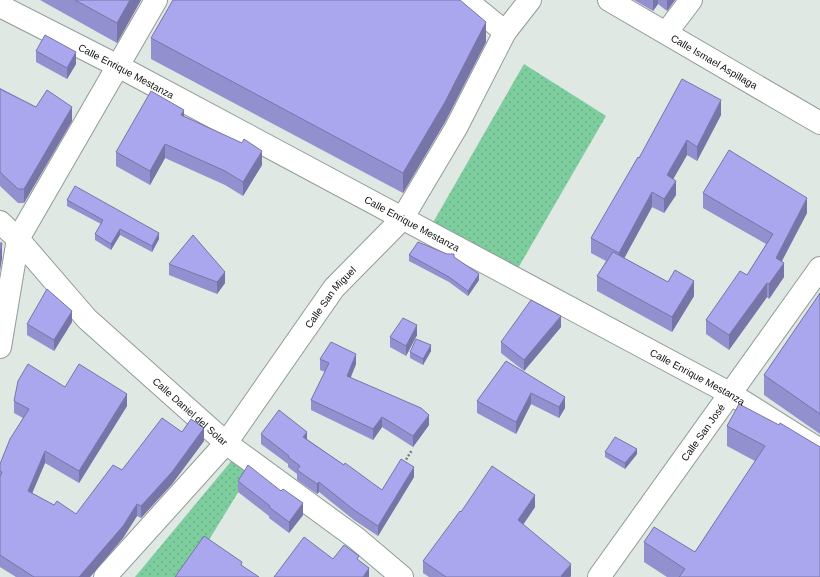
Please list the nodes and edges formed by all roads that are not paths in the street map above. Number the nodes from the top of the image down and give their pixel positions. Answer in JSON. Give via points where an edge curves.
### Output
{"nodes":[{"id":1,"x":156,"y":0,"type":"edge"},
{"id":2,"x":466,"y":0,"type":"edge"},
{"id":3,"x":530,"y":0,"type":"edge"},
{"id":4,"x":609,"y":0,"type":"edge"},
{"id":5,"x":691,"y":0,"type":"edge"},
{"id":6,"x":0,"y":6,"type":"edge"},
{"id":7,"x":505,"y":32,"type":"junction"},
{"id":8,"x":666,"y":33,"type":"junction"},
{"id":9,"x":118,"y":66,"type":"junction"},
{"id":10,"x":820,"y":123,"type":"edge"},
{"id":11,"x":402,"y":219,"type":"junction"},
{"id":12,"x":0,"y":222,"type":"edge"},
{"id":13,"x":18,"y":239,"type":"junction"},
{"id":14,"x":819,"y":270,"type":"edge"},
{"id":15,"x":0,"y":347,"type":"edge"},
{"id":16,"x":731,"y":394,"type":"junction"},
{"id":17,"x":226,"y":443,"type":"junction"},
{"id":18,"x":820,"y":450,"type":"edge"},
{"id":19,"x":105,"y":577,"type":"edge"},
{"id":20,"x":402,"y":577,"type":"edge"},
{"id":21,"x":599,"y":577,"type":"edge"}],
"edges":[{"from":1,"to":9,"type":"street"},
{"from":2,"to":7,"type":"street"},
{"from":3,"to":7,"type":"street","name":"Calle San Miguel"},
{"from":4,"to":8,"type":"street","name":"Calle Ismael Aspillaga"},
{"from":5,"to":8,"type":"street"},
{"from":6,"to":9,"type":"street","name":"Calle Enrique Mestanza"},
{"from":7,"to":11,"type":"street","name":"Calle San Miguel","via":[[456,128]]},
{"from":8,"to":10,"type":"street","name":"Calle Ismael Aspillaga"},
{"from":9,"to":11,"type":"street","name":"Calle Enrique Mestanza"},
{"from":9,"to":13,"type":"street"},
{"from":11,"to":16,"type":"street","name":"Calle Enrique Mestanza"},
{"from":11,"to":17,"type":"street","name":"Calle San Miguel","via":[[334,288]]},
{"from":12,"to":13,"type":"street","name":"Calle Daniel del Solar"},
{"from":13,"to":15,"type":"street"},
{"from":13,"to":17,"type":"street","name":"Calle Daniel del Solar","via":[[87,319]]},
{"from":14,"to":16,"type":"street","name":"Calle San José"},
{"from":16,"to":18,"type":"street","name":"Calle Enrique Mestanza"},
{"from":16,"to":21,"type":"street","name":"Calle San José"},
{"from":17,"to":19,"type":"street","name":"Calle San Miguel"},
{"from":17,"to":20,"type":"street","name":"Calle Daniel del Solar","via":[[356,538]]}]}
